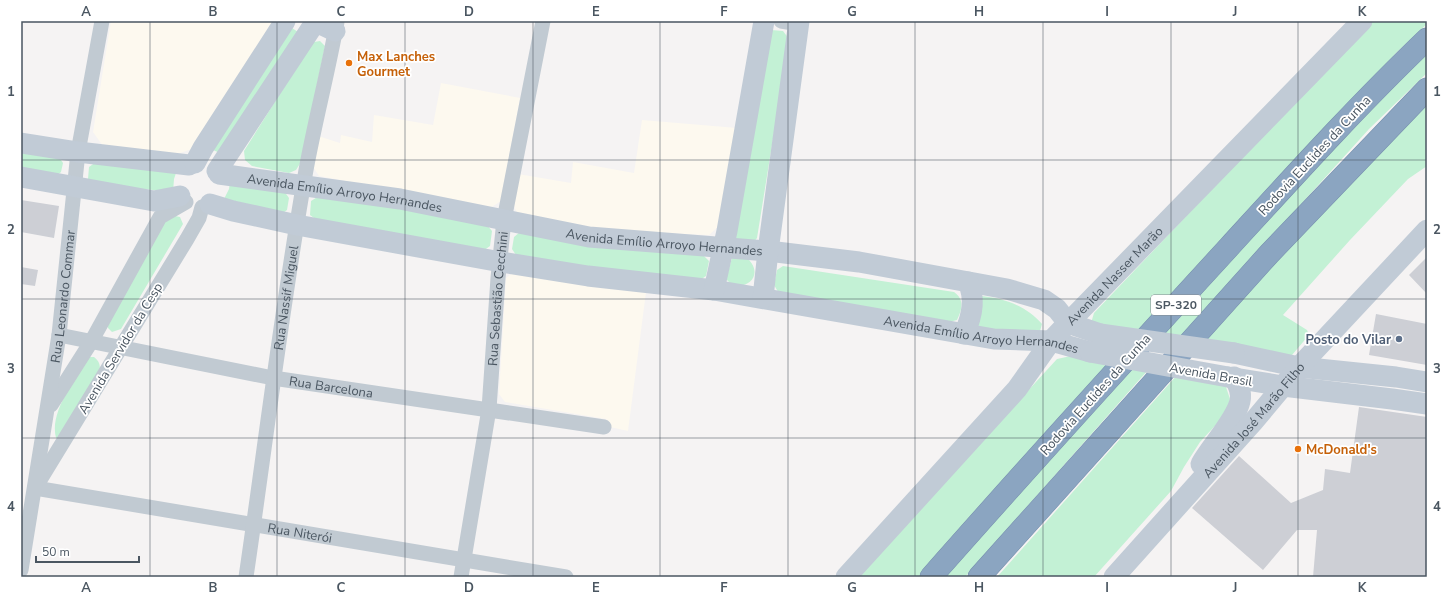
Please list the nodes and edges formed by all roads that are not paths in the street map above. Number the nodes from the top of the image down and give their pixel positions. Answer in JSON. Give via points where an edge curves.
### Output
{"nodes":[{"id":1,"x":102,"y":21,"type":"edge"},
{"id":2,"x":285,"y":21,"type":"edge"},
{"id":3,"x":315,"y":21,"type":"edge"},
{"id":4,"x":543,"y":21,"type":"edge"},
{"id":5,"x":764,"y":21,"type":"edge"},
{"id":6,"x":1361,"y":21,"type":"edge"},
{"id":7,"x":793,"y":22,"type":"edge"},
{"id":8,"x":336,"y":26,"type":"edge"},
{"id":9,"x":1427,"y":39,"type":"edge"},
{"id":10,"x":1427,"y":89,"type":"edge"},
{"id":11,"x":21,"y":143,"type":"edge"},
{"id":12,"x":78,"y":152,"type":"junction"},
{"id":13,"x":192,"y":164,"type":"junction"},
{"id":14,"x":218,"y":172,"type":"junction"},
{"id":15,"x":21,"y":176,"type":"edge"},
{"id":16,"x":75,"y":185,"type":"junction"},
{"id":17,"x":304,"y":186,"type":"junction"},
{"id":18,"x":195,"y":202,"type":"junction"},
{"id":19,"x":504,"y":220,"type":"junction"},
{"id":20,"x":297,"y":225,"type":"junction"},
{"id":21,"x":1427,"y":230,"type":"edge"},
{"id":22,"x":722,"y":248,"type":"junction"},
{"id":23,"x":768,"y":251,"type":"junction"},
{"id":24,"x":501,"y":262,"type":"junction"},
{"id":25,"x":968,"y":282,"type":"junction"},
{"id":26,"x":714,"y":290,"type":"junction"},
{"id":27,"x":763,"y":298,"type":"junction"},
{"id":28,"x":1068,"y":323,"type":"junction"},
{"id":29,"x":964,"y":334,"type":"junction"},
{"id":30,"x":1100,"y":334,"type":"joint"},
{"id":31,"x":59,"y":335,"type":"junction"},
{"id":32,"x":1051,"y":341,"type":"junction"},
{"id":33,"x":91,"y":342,"type":"junction"},
{"id":34,"x":120,"y":348,"type":"junction"},
{"id":35,"x":1090,"y":352,"type":"joint"},
{"id":36,"x":1299,"y":366,"type":"junction"},
{"id":37,"x":1231,"y":377,"type":"junction"},
{"id":38,"x":1396,"y":377,"type":"junction"},
{"id":39,"x":273,"y":378,"type":"junction"},
{"id":40,"x":1427,"y":382,"type":"edge"},
{"id":41,"x":1282,"y":386,"type":"junction"},
{"id":42,"x":1392,"y":399,"type":"junction"},
{"id":43,"x":1427,"y":404,"type":"edge"},
{"id":44,"x":489,"y":409,"type":"junction"},
{"id":45,"x":48,"y":410,"type":"junction"},
{"id":46,"x":604,"y":427,"type":"dead end"},
{"id":47,"x":35,"y":488,"type":"junction"},
{"id":48,"x":254,"y":524,"type":"junction"},
{"id":49,"x":1157,"y":529,"type":"junction"},
{"id":50,"x":465,"y":560,"type":"junction"},
{"id":51,"x":21,"y":570,"type":"edge"},
{"id":52,"x":246,"y":577,"type":"edge"},
{"id":53,"x":461,"y":577,"type":"edge"},
{"id":54,"x":566,"y":577,"type":"edge"},
{"id":55,"x":846,"y":577,"type":"edge"},
{"id":56,"x":931,"y":577,"type":"edge"},
{"id":57,"x":979,"y":577,"type":"edge"},
{"id":58,"x":1114,"y":577,"type":"edge"}],
"edges":[{"from":1,"to":12,"type":"street","name":"Rua Leonardo Commar"},
{"from":2,"to":13,"type":"main road"},
{"from":3,"to":8,"type":"main road"},
{"from":3,"to":14,"type":"main road"},
{"from":4,"to":19,"type":"street","name":"Rua Sebastião Cecchini"},
{"from":5,"to":22,"type":"main road"},
{"from":6,"to":28,"type":"main road","name":"Avenida Nasser Marão"},
{"from":7,"to":23,"type":"main road"},
{"from":8,"to":17,"type":"street","name":"Rua Nassif Miguel"},
{"from":9,"to":56,"type":"highway","name":"Rodovia Euclides da Cunha","number":"SP-320","via":[[1350,116],[1190,289]]},
{"from":10,"to":57,"type":"highway","number":"SP-320","via":[[1269,254]]},
{"from":11,"to":12,"type":"main road","name":"Avenida Emílio Arroyo Hernandes"},
{"from":12,"to":13,"type":"main road","name":"Avenida Emílio Arroyo Hernandes"},
{"from":12,"to":16,"type":"street","name":"Rua Leonardo Commar"},
{"from":13,"to":14,"type":"main road","name":"Avenida Emílio Arroyo Hernandes","via":[[206,163]]},
{"from":13,"to":18,"type":"main road","via":[[182,171],[177,188]]},
{"from":14,"to":17,"type":"main road","name":"Avenida Emílio Arroyo Hernandes"},
{"from":14,"to":18,"type":"main road","via":[[222,188],[216,200]]},
{"from":15,"to":16,"type":"main road"},
{"from":16,"to":18,"type":"main road","via":[[154,201]]},
{"from":16,"to":31,"type":"street","name":"Rua Leonardo Commar"},
{"from":17,"to":19,"type":"main road","name":"Avenida Emílio Arroyo Hernandes","via":[[400,199]]},
{"from":17,"to":20,"type":"street","name":"Rua Nassif Miguel"},
{"from":18,"to":20,"type":"main road","name":"Avenida Emílio Arroyo Hernandes"},
{"from":18,"to":33,"type":"street","via":[[160,217]]},
{"from":18,"to":34,"type":"street","name":"Avenida Servidor da Cesp","via":[[199,218]]},
{"from":19,"to":22,"type":"main road","name":"Avenida Emílio Arroyo Hernandes","via":[[589,237]]},
{"from":19,"to":24,"type":"street","name":"Rua Sebastião Cecchini"},
{"from":20,"to":24,"type":"main road","name":"Avenida Emílio Arroyo Hernandes"},
{"from":20,"to":39,"type":"street","name":"Rua Nassif Miguel"},
{"from":21,"to":36,"type":"main road","name":"Avenida José Marão Filho"},
{"from":22,"to":23,"type":"main road","name":"Avenida Emílio Arroyo Hernandes"},
{"from":22,"to":26,"type":"main road"},
{"from":23,"to":25,"type":"main road","name":"Avenida Emílio Arroyo Hernandes","via":[[859,262]]},
{"from":23,"to":27,"type":"main road"},
{"from":24,"to":26,"type":"main road","name":"Avenida Emílio Arroyo Hernandes","via":[[588,276]]},
{"from":24,"to":44,"type":"street","name":"Rua Sebastião Cecchini"},
{"from":25,"to":28,"type":"main road","name":"Avenida Emílio Arroyo Hernandes","via":[[1008,289],[1044,300],[1057,309]]},
{"from":25,"to":29,"type":"main road","via":[[972,291],[972,307]]},
{"from":26,"to":27,"type":"main road","name":"Avenida Emílio Arroyo Hernandes"},
{"from":27,"to":29,"type":"main road","name":"Avenida Emílio Arroyo Hernandes"},
{"from":28,"to":30,"type":"main road","name":"Avenida Emílio Arroyo Hernandes"},
{"from":28,"to":32,"type":"main road","name":"Avenida Nasser Marão"},
{"from":29,"to":32,"type":"main road","name":"Avenida Emílio Arroyo Hernandes","via":[[994,339]]},
{"from":30,"to":36,"type":"main road","name":"Avenida Brasil","bridge":true},
{"from":31,"to":33,"type":"street","name":"Rua Barcelona"},
{"from":31,"to":45,"type":"street","name":"Rua Leonardo Commar"},
{"from":32,"to":35,"type":"main road","name":"Avenida Emílio Arroyo Hernandes"},
{"from":32,"to":55,"type":"main road","name":"Avenida Nasser Marão","via":[[1017,389]]},
{"from":33,"to":34,"type":"street","name":"Rua Barcelona"},
{"from":33,"to":45,"type":"street"},
{"from":34,"to":39,"type":"street","name":"Rua Barcelona"},
{"from":34,"to":47,"type":"street","name":"Avenida Servidor da Cesp"},
{"from":35,"to":37,"type":"main road","name":"Avenida Brasil","bridge":true},
{"from":36,"to":38,"type":"main road","name":"Avenida Brasil"},
{"from":36,"to":41,"type":"main road","name":"Avenida José Marão Filho"},
{"from":37,"to":41,"type":"main road","name":"Avenida Brasil"},
{"from":37,"to":49,"type":"main road","via":[[1240,387],[1240,400],[1231,420]]},
{"from":38,"to":40,"type":"main road","name":"Avenida Brasil"},
{"from":38,"to":42,"type":"main road"},
{"from":39,"to":44,"type":"street","name":"Rua Barcelona"},
{"from":39,"to":48,"type":"street","name":"Rua Nassif Miguel"},
{"from":41,"to":42,"type":"main road","name":"Avenida Brasil"},
{"from":41,"to":49,"type":"main road","name":"Avenida José Marão Filho"},
{"from":42,"to":43,"type":"main road","name":"Avenida Brasil"},
{"from":44,"to":46,"type":"street","name":"Rua Barcelona"},
{"from":44,"to":50,"type":"street","name":"Rua Sebastião Cecchini"},
{"from":45,"to":47,"type":"street","name":"Rua Leonardo Commar"},
{"from":47,"to":48,"type":"street","name":"Rua Niterói"},
{"from":47,"to":51,"type":"street","name":"Rua Leonardo Commar"},
{"from":48,"to":50,"type":"street","name":"Rua Niterói"},
{"from":48,"to":52,"type":"street","name":"Rua Nassif Miguel"},
{"from":49,"to":58,"type":"main road","name":"Avenida José Marão Filho"},
{"from":50,"to":53,"type":"street","name":"Rua Sebastião Cecchini"},
{"from":50,"to":54,"type":"street","name":"Rua Niterói"}]}
